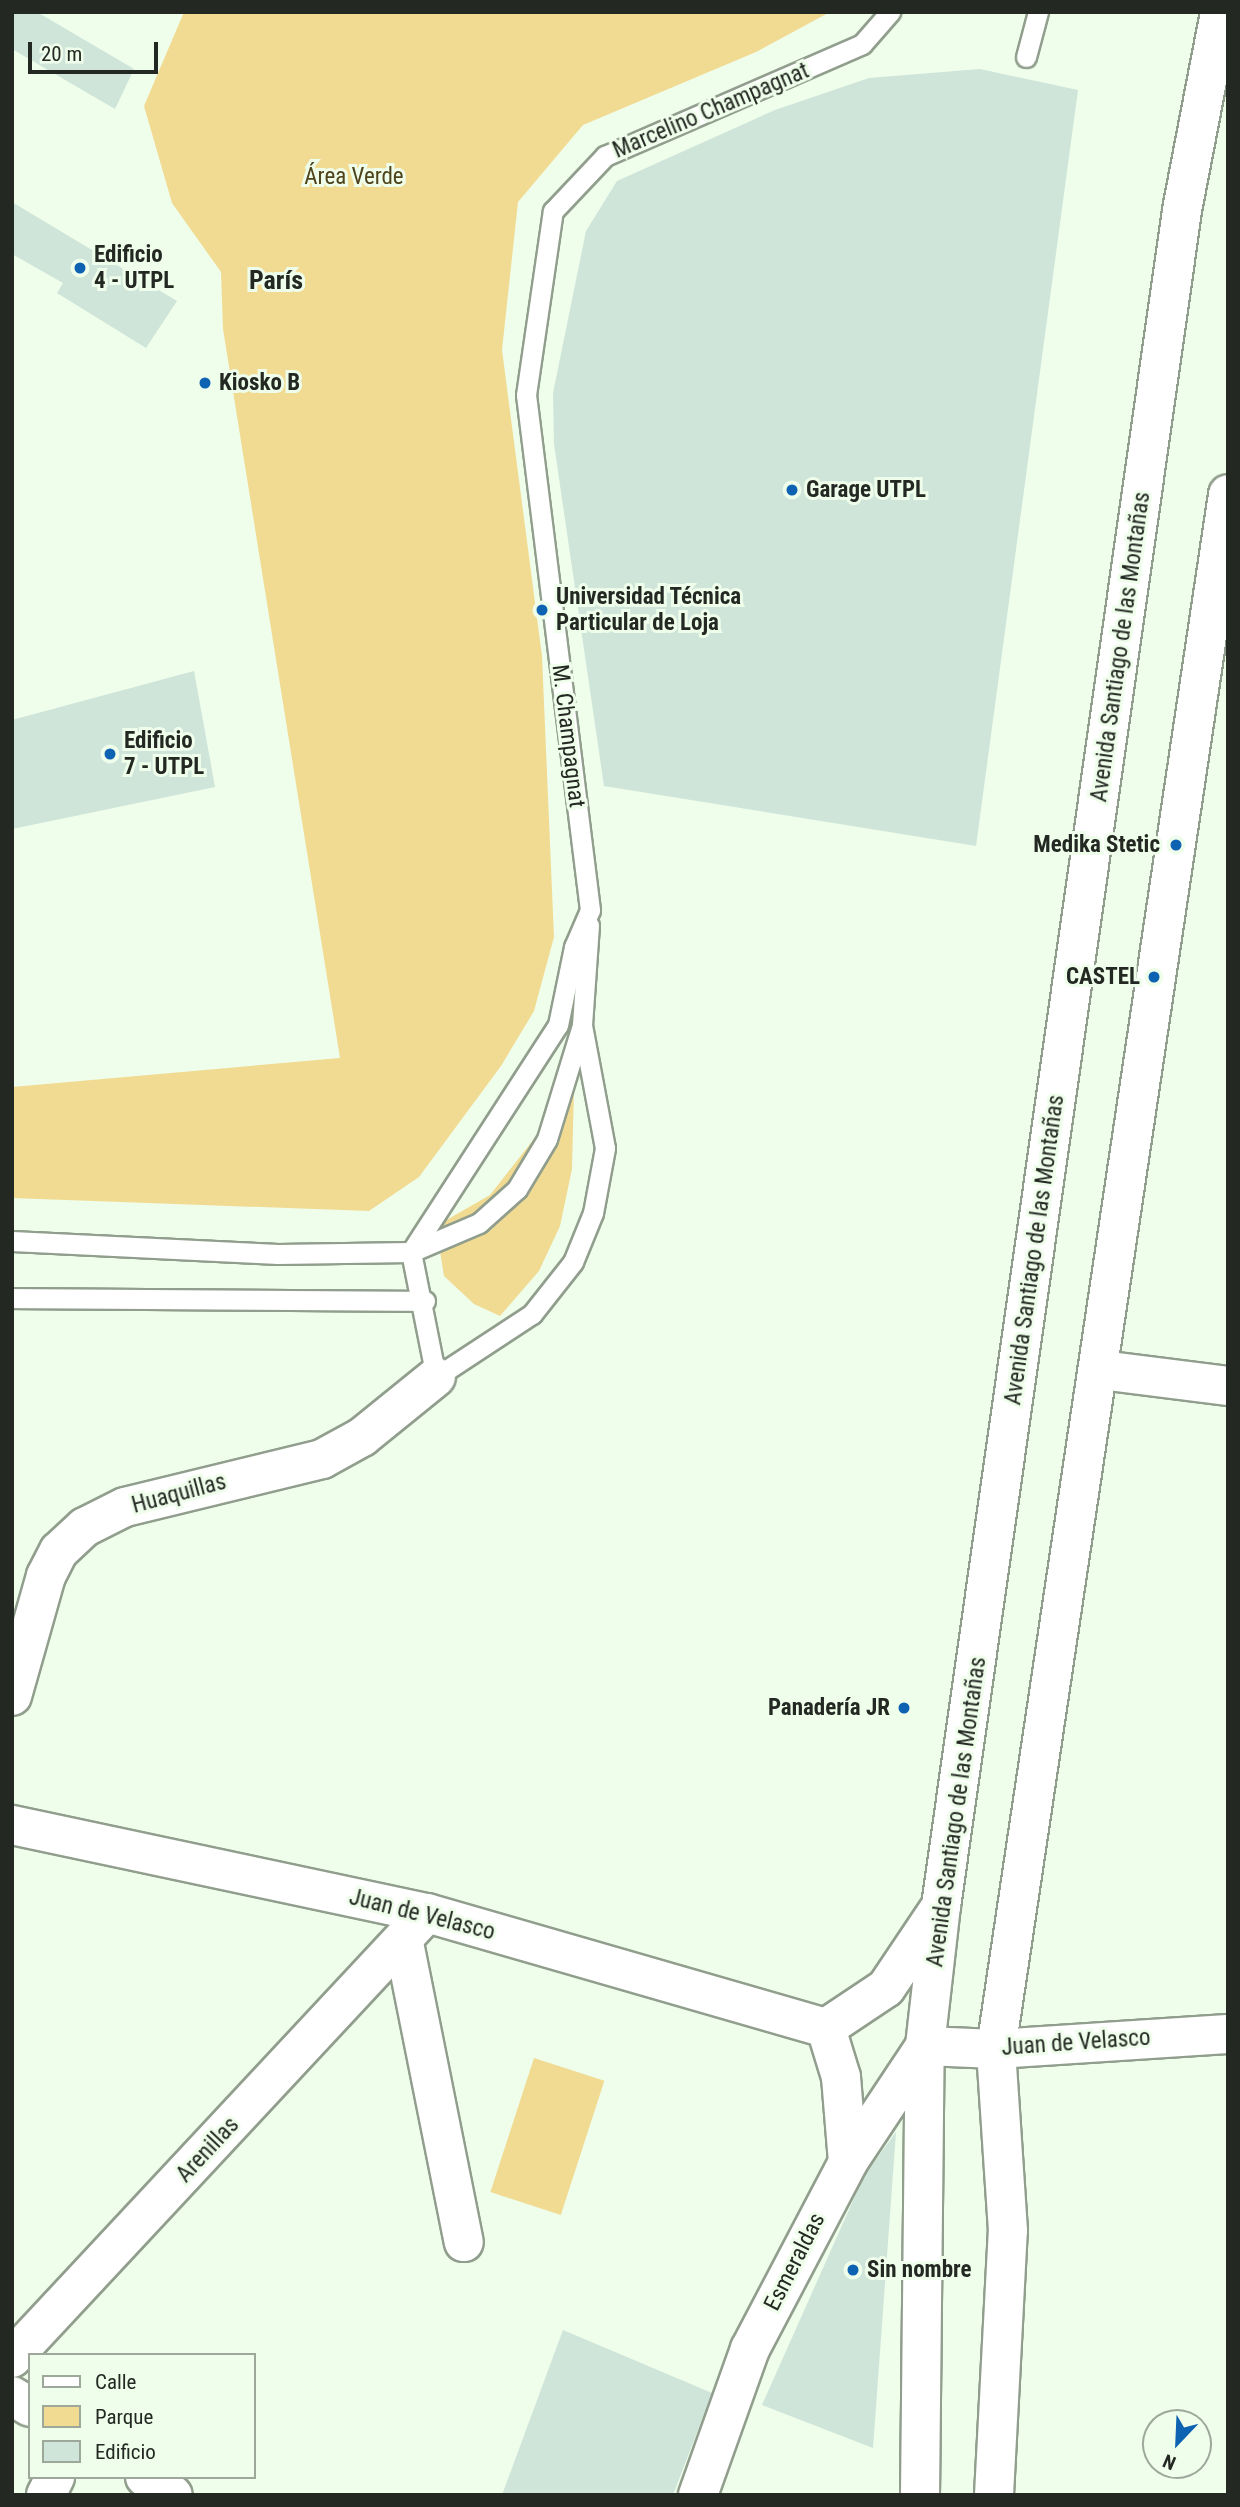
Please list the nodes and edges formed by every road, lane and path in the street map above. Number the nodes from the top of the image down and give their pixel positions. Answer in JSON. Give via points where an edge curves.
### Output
{"nodes":[{"id":1,"x":890,"y":12,"type":"edge"},
{"id":2,"x":1038,"y":12,"type":"edge"},
{"id":3,"x":1220,"y":12,"type":"edge"},
{"id":4,"x":1026,"y":57,"type":"dead end"},
{"id":5,"x":526,"y":394,"type":"joint"},
{"id":6,"x":1228,"y":494,"type":"edge"},
{"id":7,"x":590,"y":910,"type":"junction"},
{"id":8,"x":582,"y":1025,"type":"junction"},
{"id":9,"x":12,"y":1241,"type":"edge"},
{"id":10,"x":411,"y":1252,"type":"junction"},
{"id":11,"x":12,"y":1298,"type":"edge"},
{"id":12,"x":425,"y":1301,"type":"junction"},
{"id":13,"x":1101,"y":1370,"type":"junction"},
{"id":14,"x":436,"y":1377,"type":"junction"},
{"id":15,"x":1228,"y":1387,"type":"edge"},
{"id":16,"x":12,"y":1696,"type":"edge"},
{"id":17,"x":12,"y":1825,"type":"edge"},
{"id":18,"x":941,"y":1906,"type":"junction"},
{"id":19,"x":427,"y":1913,"type":"junction"},
{"id":20,"x":404,"y":1943,"type":"junction"},
{"id":21,"x":826,"y":2028,"type":"junction"},
{"id":22,"x":1228,"y":2034,"type":"edge"},
{"id":23,"x":925,"y":2046,"type":"junction"},
{"id":24,"x":996,"y":2049,"type":"junction"},
{"id":25,"x":848,"y":2162,"type":"junction"},
{"id":26,"x":464,"y":2242,"type":"dead end"},
{"id":27,"x":12,"y":2358,"type":"edge"},
{"id":28,"x":12,"y":2396,"type":"edge"},
{"id":29,"x":28,"y":2406,"type":"edge"},
{"id":30,"x":54,"y":2479,"type":"edge"},
{"id":31,"x":148,"y":2479,"type":"edge"},
{"id":32,"x":46,"y":2495,"type":"edge"},
{"id":33,"x":173,"y":2495,"type":"edge"},
{"id":34,"x":698,"y":2495,"type":"edge"},
{"id":35,"x":920,"y":2495,"type":"edge"},
{"id":36,"x":993,"y":2495,"type":"edge"}],
"edges":[{"from":1,"to":5,"type":"lane","name":"Marcelino Champagnat","via":[[862,44],[605,156],[553,211]]},
{"from":2,"to":4,"type":"lane"},
{"from":3,"to":18,"type":"main road","name":"Avenida Santiago de las Montañas","via":[[1182,210]]},
{"from":5,"to":7,"type":"lane","name":"M. Champagnat"},
{"from":6,"to":13,"type":"main road"},
{"from":7,"to":8,"type":"lane","name":"M. Champagnat"},
{"from":7,"to":10,"type":"lane","via":[[574,947],[558,1025]]},
{"from":8,"to":10,"type":"lane","via":[[547,1139],[517,1189],[479,1223]]},
{"from":8,"to":14,"type":"lane","name":"M. Champagnat","via":[[605,1148],[593,1213],[573,1262],[532,1314]]},
{"from":9,"to":10,"type":"lane","via":[[278,1254]]},
{"from":10,"to":12,"type":"lane"},
{"from":11,"to":12,"type":"lane"},
{"from":12,"to":14,"type":"lane"},
{"from":13,"to":15,"type":"main road"},
{"from":13,"to":24,"type":"main road"},
{"from":14,"to":16,"type":"main road","name":"Huaquillas","via":[[362,1437],[322,1459],[125,1507],[85,1527],[59,1551],[46,1576]]},
{"from":17,"to":19,"type":"main road","name":"Juan de Velasco"},
{"from":18,"to":21,"type":"main road","via":[[886,1988]]},
{"from":18,"to":23,"type":"main road","name":"Avenida Santiago de las Montañas"},
{"from":19,"to":20,"type":"main road","name":"Arenillas"},
{"from":19,"to":21,"type":"main road","name":"Juan de Velasco"},
{"from":20,"to":26,"type":"main road"},
{"from":20,"to":27,"type":"main road","name":"Arenillas"},
{"from":21,"to":25,"type":"main road","via":[[841,2077]]},
{"from":22,"to":24,"type":"main road","name":"Juan de Velasco"},
{"from":23,"to":24,"type":"main road","name":"Juan de Velasco"},
{"from":23,"to":25,"type":"main road","name":"Esmeraldas"},
{"from":23,"to":35,"type":"main road","name":"Avenida Santiago de las Montañas"},
{"from":24,"to":36,"type":"main road","via":[[1008,2231]]},
{"from":25,"to":34,"type":"main road","name":"Esmeraldas","via":[[750,2349]]},
{"from":28,"to":29,"type":"main road"},
{"from":30,"to":32,"type":"main road"},
{"from":31,"to":33,"type":"main road"}]}
